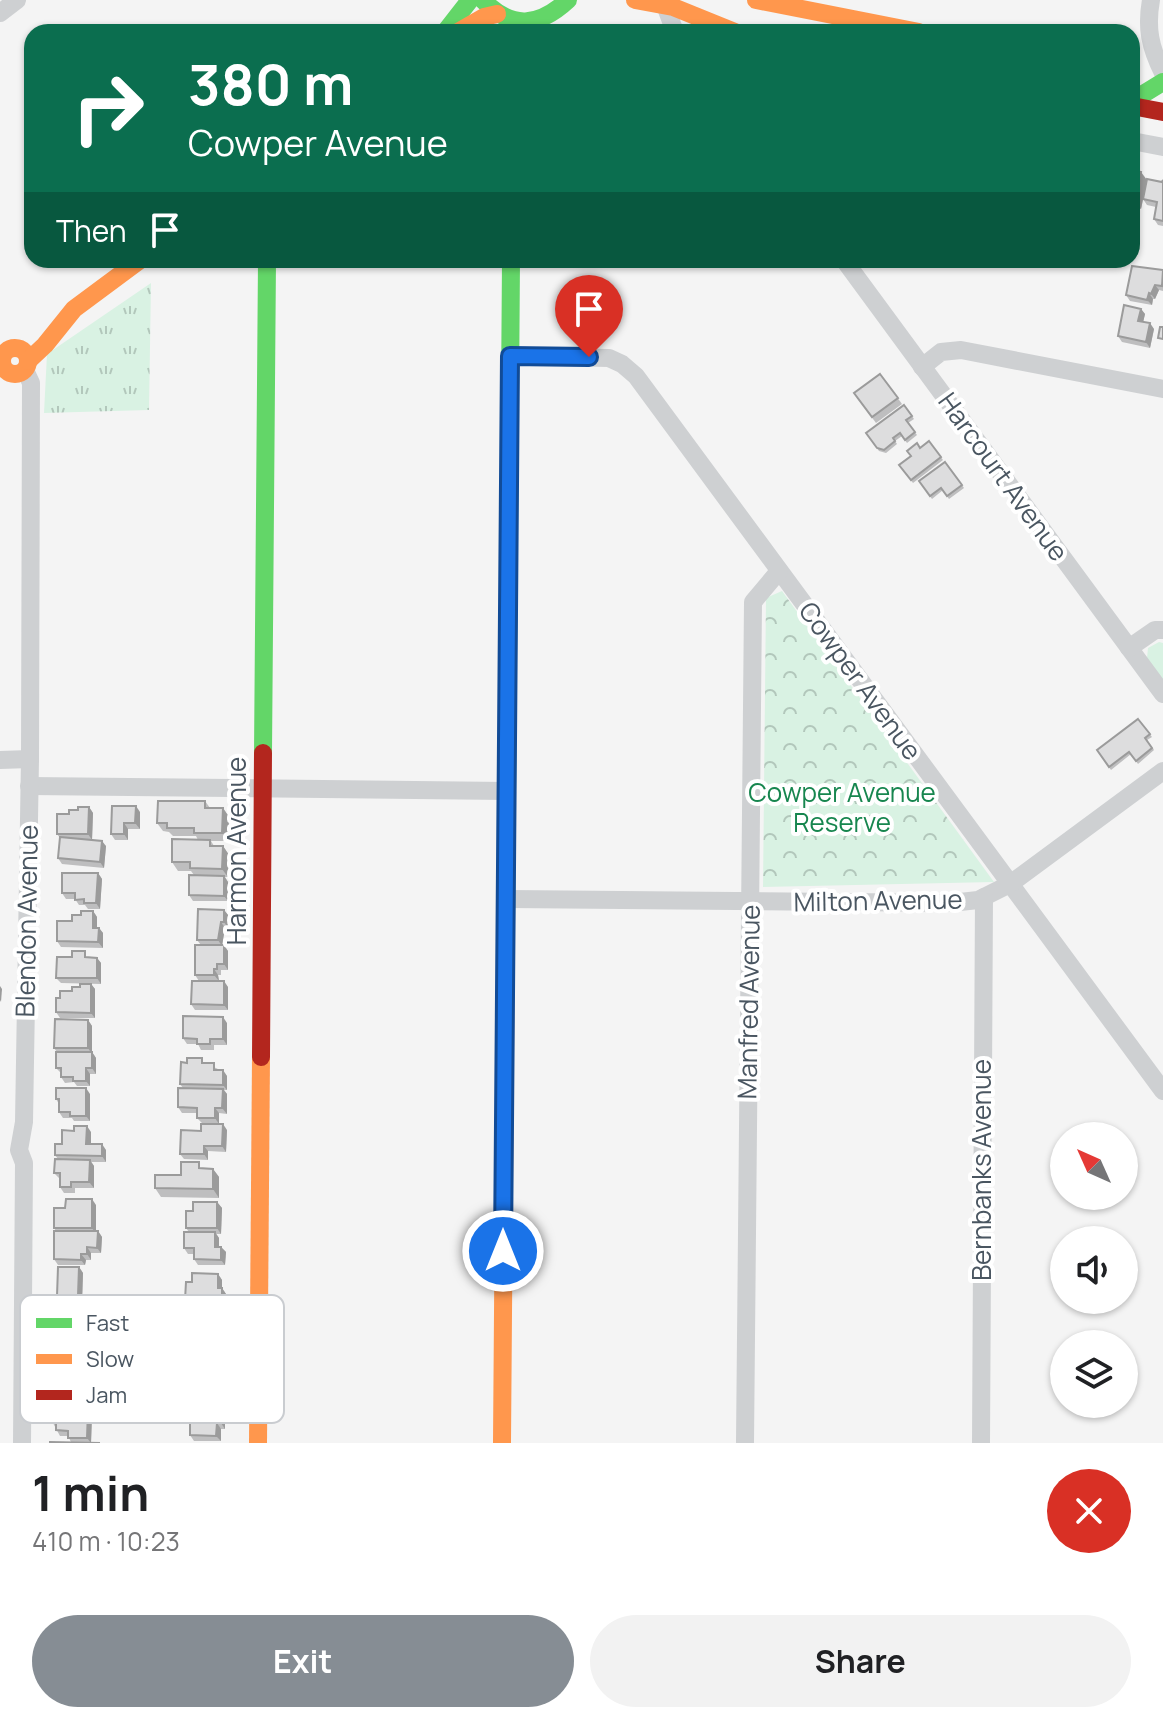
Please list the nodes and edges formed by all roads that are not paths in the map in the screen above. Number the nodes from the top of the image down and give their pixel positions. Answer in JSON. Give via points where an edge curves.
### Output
{"nodes":[{"id":1,"x":17,"y":0,"type":"edge"},
{"id":2,"x":470,"y":0,"type":"edge"},
{"id":3,"x":589,"y":0,"type":"edge"},
{"id":4,"x":635,"y":0,"type":"edge"},
{"id":5,"x":756,"y":0,"type":"edge"},
{"id":6,"x":1151,"y":0,"type":"edge"},
{"id":7,"x":564,"y":5,"type":"edge"},
{"id":8,"x":665,"y":5,"type":"junction"},
{"id":9,"x":490,"y":7,"type":"edge"},
{"id":10,"x":0,"y":13,"type":"edge"},
{"id":11,"x":1147,"y":19,"type":"junction"},
{"id":12,"x":451,"y":24,"type":"edge"},
{"id":13,"x":472,"y":24,"type":"edge"},
{"id":14,"x":672,"y":24,"type":"edge"},
{"id":15,"x":714,"y":24,"type":"edge"},
{"id":16,"x":878,"y":24,"type":"edge"},
{"id":17,"x":1140,"y":29,"type":"edge"},
{"id":18,"x":1159,"y":77,"type":"edge"},
{"id":19,"x":1140,"y":96,"type":"edge"},
{"id":20,"x":1140,"y":106,"type":"edge"},
{"id":21,"x":1163,"y":112,"type":"edge"},
{"id":22,"x":1140,"y":143,"type":"edge"},
{"id":23,"x":1163,"y":147,"type":"edge"},
{"id":24,"x":129,"y":268,"type":"edge"},
{"id":25,"x":267,"y":268,"type":"edge"},
{"id":26,"x":511,"y":268,"type":"edge"},
{"id":27,"x":850,"y":268,"type":"edge"},
{"id":28,"x":510,"y":356,"type":"junction"},
{"id":29,"x":12,"y":366,"type":"edge"},
{"id":30,"x":922,"y":367,"type":"junction"},
{"id":31,"x":1163,"y":389,"type":"edge"},
{"id":32,"x":779,"y":571,"type":"junction"},
{"id":33,"x":1163,"y":630,"type":"edge"},
{"id":34,"x":1129,"y":648,"type":"junction"},
{"id":35,"x":1163,"y":694,"type":"edge"},
{"id":36,"x":30,"y":759,"type":"junction"},
{"id":37,"x":0,"y":760,"type":"edge"},
{"id":38,"x":1163,"y":771,"type":"edge"},
{"id":39,"x":29,"y":786,"type":"junction"},
{"id":40,"x":263,"y":788,"type":"junction"},
{"id":41,"x":507,"y":791,"type":"junction"},
{"id":42,"x":1010,"y":884,"type":"junction"},
{"id":43,"x":984,"y":897,"type":"junction"},
{"id":44,"x":505,"y":899,"type":"junction"},
{"id":45,"x":750,"y":902,"type":"junction"},
{"id":46,"x":1163,"y":1091,"type":"edge"},
{"id":47,"x":9,"y":1149,"type":"edge"},
{"id":48,"x":23,"y":1295,"type":"edge"},
{"id":49,"x":259,"y":1295,"type":"edge"},
{"id":50,"x":22,"y":1423,"type":"edge"},
{"id":51,"x":258,"y":1423,"type":"edge"},
{"id":52,"x":22,"y":1443,"type":"edge"},
{"id":53,"x":258,"y":1443,"type":"edge"},
{"id":54,"x":502,"y":1443,"type":"edge"},
{"id":55,"x":745,"y":1443,"type":"edge"},
{"id":56,"x":981,"y":1443,"type":"edge"}],
"edges":[{"from":1,"to":10,"type":"street"},
{"from":2,"to":12,"type":"street"},
{"from":3,"to":7,"type":"street"},
{"from":4,"to":8,"type":"street"},
{"from":5,"to":16,"type":"street"},
{"from":6,"to":11,"type":"street"},
{"from":7,"to":9,"type":"street","via":[[534,22],[514,21]]},
{"from":8,"to":14,"type":"street"},
{"from":8,"to":15,"type":"street"},
{"from":9,"to":13,"type":"street"},
{"from":11,"to":17,"type":"street"},
{"from":11,"to":18,"type":"street"},
{"from":18,"to":19,"type":"street"},
{"from":20,"to":21,"type":"street"},
{"from":22,"to":23,"type":"street"},
{"from":24,"to":29,"type":"street"},
{"from":25,"to":40,"type":"street","name":"Harmon Avenue"},
{"from":26,"to":28,"type":"street"},
{"from":27,"to":30,"type":"street","name":"Harcourt Avenue"},
{"from":28,"to":32,"type":"street","name":"Cowper Avenue","via":[[609,358],[622,364]]},
{"from":28,"to":41,"type":"street"},
{"from":29,"to":36,"type":"street","name":"Blendon Avenue","via":[[31,383]]},
{"from":30,"to":31,"type":"street","via":[[941,352],[961,350]]},
{"from":30,"to":34,"type":"street","name":"Harcourt Avenue"},
{"from":32,"to":42,"type":"street","name":"Cowper Avenue"},
{"from":32,"to":45,"type":"street","name":"Manfred Avenue","via":[[753,602]]},
{"from":33,"to":34,"type":"street"},
{"from":34,"to":35,"type":"street","name":"Harcourt Avenue"},
{"from":36,"to":37,"type":"street"},
{"from":36,"to":39,"type":"street","name":"Blendon Avenue"},
{"from":38,"to":42,"type":"street","name":"Milton Avenue"},
{"from":39,"to":40,"type":"street"},
{"from":39,"to":47,"type":"street","name":"Blendon Avenue","via":[[24,1122]]},
{"from":40,"to":41,"type":"street"},
{"from":40,"to":49,"type":"street","name":"Harmon Avenue"},
{"from":41,"to":44,"type":"street"},
{"from":42,"to":43,"type":"street","name":"Milton Avenue"},
{"from":42,"to":46,"type":"street","name":"Cowper Avenue"},
{"from":43,"to":45,"type":"street","name":"Milton Avenue","via":[[951,903]]},
{"from":43,"to":56,"type":"street","name":"Bernbanks Avenue"},
{"from":44,"to":45,"type":"street","name":"Milton Avenue"},
{"from":44,"to":54,"type":"street"},
{"from":45,"to":55,"type":"street","name":"Manfred Avenue"},
{"from":47,"to":48,"type":"street","name":"Blendon Avenue","via":[[24,1163]]},
{"from":50,"to":52,"type":"street","name":"Blendon Avenue"},
{"from":51,"to":53,"type":"street","name":"Harmon Avenue"}]}
